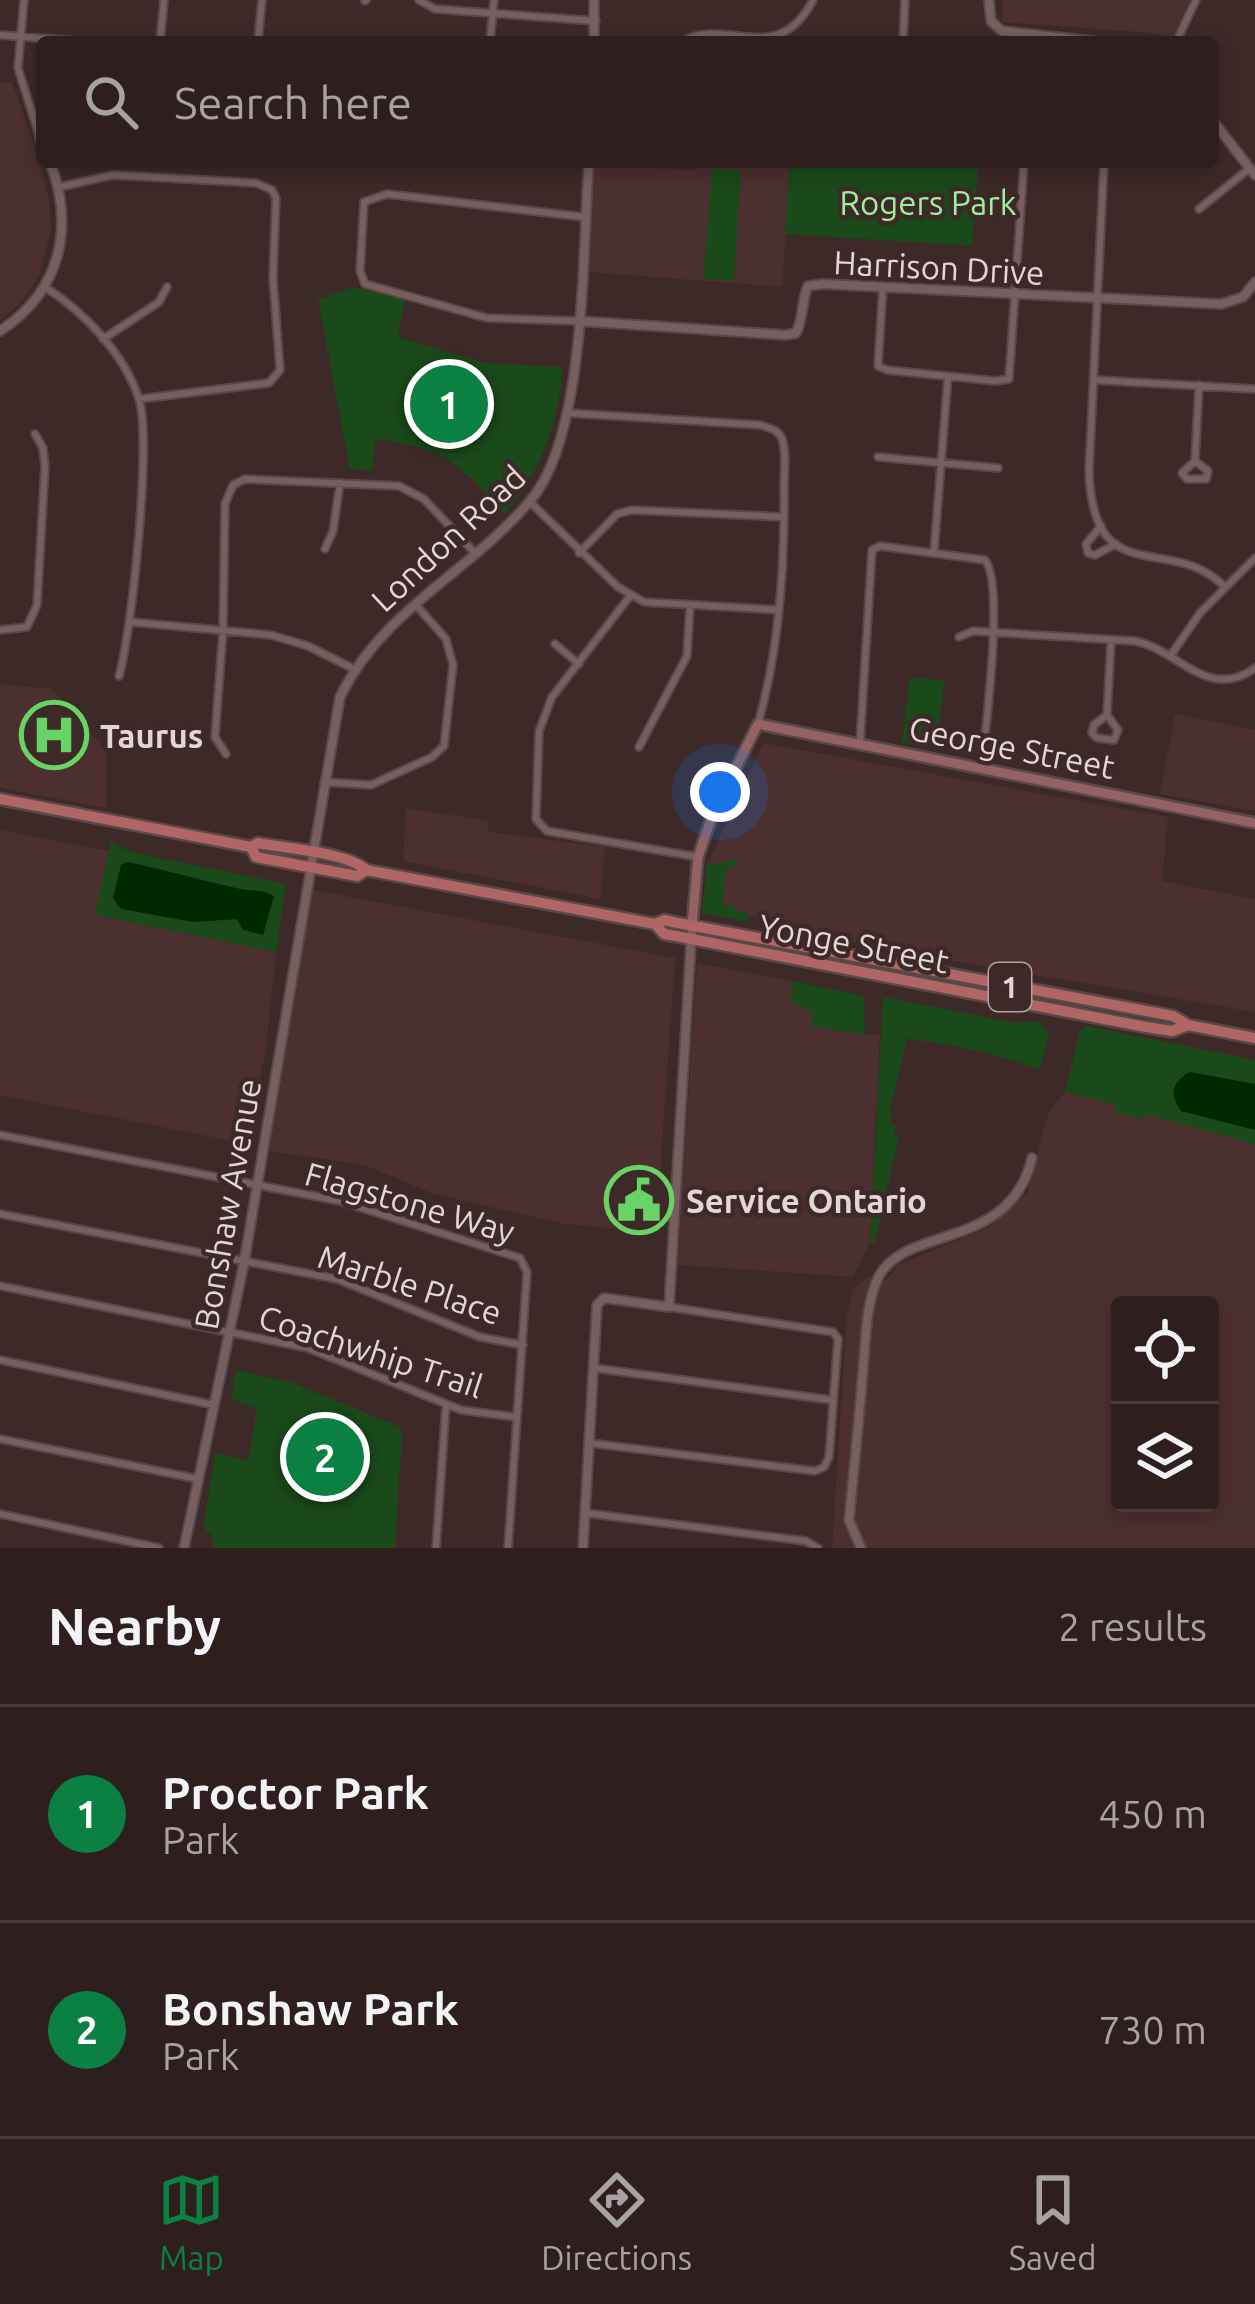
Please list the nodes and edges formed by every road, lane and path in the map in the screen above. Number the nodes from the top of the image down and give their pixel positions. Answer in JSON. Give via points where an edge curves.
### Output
{"nodes":[{"id":1,"x":24,"y":0,"type":"edge"},
{"id":2,"x":164,"y":0,"type":"edge"},
{"id":3,"x":262,"y":0,"type":"edge"},
{"id":4,"x":419,"y":0,"type":"edge"},
{"id":5,"x":494,"y":0,"type":"edge"},
{"id":6,"x":594,"y":0,"type":"edge"},
{"id":7,"x":813,"y":0,"type":"edge"},
{"id":8,"x":905,"y":0,"type":"edge"},
{"id":9,"x":989,"y":0,"type":"edge"},
{"id":10,"x":1196,"y":0,"type":"edge"},
{"id":11,"x":492,"y":14,"type":"junction"},
{"id":12,"x":596,"y":21,"type":"junction"},
{"id":13,"x":0,"y":34,"type":"edge"},
{"id":14,"x":22,"y":36,"type":"junction"},
{"id":15,"x":161,"y":36,"type":"edge"},
{"id":16,"x":259,"y":36,"type":"edge"},
{"id":17,"x":490,"y":36,"type":"edge"},
{"id":18,"x":595,"y":36,"type":"edge"},
{"id":19,"x":769,"y":36,"type":"edge"},
{"id":20,"x":903,"y":36,"type":"edge"},
{"id":21,"x":1023,"y":36,"type":"edge"},
{"id":22,"x":1179,"y":36,"type":"edge"},
{"id":23,"x":36,"y":37,"type":"edge"},
{"id":24,"x":36,"y":125,"type":"edge"},
{"id":25,"x":1219,"y":130,"type":"edge"},
{"id":26,"x":52,"y":168,"type":"edge"},
{"id":27,"x":588,"y":168,"type":"edge"},
{"id":28,"x":1024,"y":168,"type":"edge"},
{"id":29,"x":1104,"y":168,"type":"edge"},
{"id":30,"x":1253,"y":172,"type":"edge"},
{"id":31,"x":59,"y":187,"type":"junction"},
{"id":32,"x":1198,"y":209,"type":"dead end"},
{"id":33,"x":584,"y":217,"type":"junction"},
{"id":34,"x":1255,"y":283,"type":"edge"},
{"id":35,"x":883,"y":286,"type":"junction"},
{"id":36,"x":45,"y":287,"type":"junction"},
{"id":37,"x":167,"y":287,"type":"dead end"},
{"id":38,"x":1015,"y":295,"type":"junction"},
{"id":39,"x":1100,"y":301,"type":"junction"},
{"id":40,"x":578,"y":321,"type":"junction"},
{"id":41,"x":0,"y":331,"type":"edge"},
{"id":42,"x":104,"y":339,"type":"junction"},
{"id":43,"x":948,"y":376,"type":"junction"},
{"id":44,"x":1095,"y":380,"type":"junction"},
{"id":45,"x":1199,"y":386,"type":"junction"},
{"id":46,"x":1255,"y":388,"type":"edge"},
{"id":47,"x":139,"y":399,"type":"junction"},
{"id":48,"x":568,"y":413,"type":"junction"},
{"id":49,"x":35,"y":434,"type":"dead end"},
{"id":50,"x":878,"y":457,"type":"dead end"},
{"id":51,"x":1195,"y":461,"type":"junction"},
{"id":52,"x":941,"y":463,"type":"junction"},
{"id":53,"x":998,"y":468,"type":"dead end"},
{"id":54,"x":340,"y":483,"type":"junction"},
{"id":55,"x":530,"y":502,"type":"junction"},
{"id":56,"x":784,"y":517,"type":"junction"},
{"id":57,"x":1100,"y":526,"type":"junction"},
{"id":58,"x":1116,"y":544,"type":"junction"},
{"id":59,"x":325,"y":549,"type":"dead end"},
{"id":60,"x":934,"y":552,"type":"junction"},
{"id":61,"x":579,"y":553,"type":"junction"},
{"id":62,"x":475,"y":554,"type":"junction"},
{"id":63,"x":1255,"y":558,"type":"edge"},
{"id":64,"x":1224,"y":586,"type":"junction"},
{"id":65,"x":630,"y":596,"type":"junction"},
{"id":66,"x":415,"y":603,"type":"junction"},
{"id":67,"x":690,"y":605,"type":"junction"},
{"id":68,"x":778,"y":610,"type":"junction"},
{"id":69,"x":130,"y":622,"type":"junction"},
{"id":70,"x":0,"y":630,"type":"edge"},
{"id":71,"x":223,"y":630,"type":"junction"},
{"id":72,"x":993,"y":634,"type":"junction"},
{"id":73,"x":959,"y":637,"type":"dead end"},
{"id":74,"x":1111,"y":640,"type":"junction"},
{"id":75,"x":555,"y":644,"type":"dead end"},
{"id":76,"x":1171,"y":656,"type":"junction"},
{"id":77,"x":580,"y":664,"type":"junction"},
{"id":78,"x":1255,"y":668,"type":"edge"},
{"id":79,"x":354,"y":669,"type":"junction"},
{"id":80,"x":118,"y":676,"type":"dead end"},
{"id":81,"x":1107,"y":715,"type":"junction"},
{"id":82,"x":758,"y":724,"type":"junction"},
{"id":83,"x":1082,"y":728,"type":"dead end"},
{"id":84,"x":1092,"y":730,"type":"junction"},
{"id":85,"x":860,"y":745,"type":"junction"},
{"id":86,"x":640,"y":748,"type":"dead end"},
{"id":87,"x":226,"y":754,"type":"dead end"},
{"id":88,"x":982,"y":767,"type":"junction"},
{"id":89,"x":324,"y":782,"type":"junction"},
{"id":90,"x":0,"y":799,"type":"edge"},
{"id":91,"x":1255,"y":823,"type":"edge"},
{"id":92,"x":250,"y":848,"type":"junction"},
{"id":93,"x":311,"y":853,"type":"junction"},
{"id":94,"x":698,"y":856,"type":"junction"},
{"id":95,"x":309,"y":867,"type":"junction"},
{"id":96,"x":366,"y":870,"type":"junction"},
{"id":97,"x":692,"y":933,"type":"junction"},
{"id":98,"x":1188,"y":1025,"type":"junction"},
{"id":99,"x":1255,"y":1038,"type":"edge"},
{"id":100,"x":0,"y":1135,"type":"edge"},
{"id":101,"x":1032,"y":1157,"type":"dead end"},
{"id":102,"x":257,"y":1185,"type":"junction"},
{"id":103,"x":0,"y":1214,"type":"edge"},
{"id":104,"x":244,"y":1263,"type":"junction"},
{"id":105,"x":0,"y":1286,"type":"edge"},
{"id":106,"x":669,"y":1307,"type":"junction"},
{"id":107,"x":229,"y":1332,"type":"junction"},
{"id":108,"x":523,"y":1345,"type":"junction"},
{"id":109,"x":0,"y":1360,"type":"edge"},
{"id":110,"x":594,"y":1368,"type":"junction"},
{"id":111,"x":832,"y":1400,"type":"junction"},
{"id":112,"x":214,"y":1405,"type":"junction"},
{"id":113,"x":446,"y":1405,"type":"junction"},
{"id":114,"x":516,"y":1418,"type":"junction"},
{"id":115,"x":0,"y":1439,"type":"edge"},
{"id":116,"x":589,"y":1443,"type":"junction"},
{"id":117,"x":198,"y":1479,"type":"junction"},
{"id":118,"x":585,"y":1513,"type":"junction"},
{"id":119,"x":0,"y":1514,"type":"edge"},
{"id":120,"x":159,"y":1548,"type":"edge"},
{"id":121,"x":184,"y":1548,"type":"edge"},
{"id":122,"x":436,"y":1548,"type":"edge"},
{"id":123,"x":508,"y":1548,"type":"edge"},
{"id":124,"x":583,"y":1548,"type":"edge"},
{"id":125,"x":818,"y":1548,"type":"edge"},
{"id":126,"x":860,"y":1548,"type":"edge"}],
"edges":[{"from":1,"to":14,"type":"street"},
{"from":2,"to":15,"type":"street"},
{"from":3,"to":16,"type":"street"},
{"from":4,"to":11,"type":"street"},
{"from":5,"to":11,"type":"street"},
{"from":6,"to":12,"type":"street"},
{"from":7,"to":19,"type":"street","via":[[791,28]]},
{"from":8,"to":20,"type":"street"},
{"from":9,"to":21,"type":"street","via":[[992,22]]},
{"from":10,"to":22,"type":"street"},
{"from":11,"to":12,"type":"street"},
{"from":11,"to":17,"type":"street"},
{"from":12,"to":18,"type":"street"},
{"from":13,"to":14,"type":"street"},
{"from":14,"to":23,"type":"street"},
{"from":14,"to":24,"type":"street","via":[[18,68]]},
{"from":25,"to":30,"type":"street"},
{"from":26,"to":31,"type":"street"},
{"from":27,"to":33,"type":"street","name":"London Road"},
{"from":28,"to":38,"type":"street"},
{"from":29,"to":39,"type":"street"},
{"from":30,"to":32,"type":"street"},
{"from":31,"to":36,"type":"street","via":[[60,249]]},
{"from":31,"to":47,"type":"street","via":[[137,176],[256,183],[277,198],[280,370],[269,383]]},
{"from":33,"to":40,"type":"street","name":"London Road"},
{"from":33,"to":40,"type":"street","via":[[372,196],[364,202],[360,271],[365,284],[487,318]]},
{"from":34,"to":39,"type":"street","name":"Harrison Drive","via":[[1243,298],[1221,304]]},
{"from":35,"to":38,"type":"street","name":"Harrison Drive"},
{"from":35,"to":40,"type":"street","name":"Harrison Drive","via":[[808,286],[801,324],[786,335]]},
{"from":35,"to":43,"type":"street","via":[[878,366]]},
{"from":36,"to":41,"type":"street"},
{"from":36,"to":42,"type":"street"},
{"from":37,"to":42,"type":"street","via":[[159,302]]},
{"from":38,"to":39,"type":"street","name":"Harrison Drive"},
{"from":38,"to":43,"type":"street","via":[[1009,379]]},
{"from":39,"to":44,"type":"street"},
{"from":40,"to":48,"type":"street","name":"London Road"},
{"from":42,"to":47,"type":"street"},
{"from":43,"to":52,"type":"street"},
{"from":44,"to":45,"type":"street"},
{"from":44,"to":57,"type":"street","via":[[1090,489]]},
{"from":45,"to":46,"type":"street"},
{"from":45,"to":51,"type":"street"},
{"from":47,"to":69,"type":"street"},
{"from":48,"to":55,"type":"street","name":"London Road","via":[[546,480]]},
{"from":48,"to":56,"type":"street","via":[[775,429],[783,441]]},
{"from":49,"to":70,"type":"street","via":[[45,466],[37,605],[27,627]]},
{"from":50,"to":52,"type":"street"},
{"from":51,"to":51,"type":"street","via":[[1179,473],[1208,478],[1207,470]]},
{"from":52,"to":53,"type":"street"},
{"from":52,"to":60,"type":"street"},
{"from":54,"to":59,"type":"street"},
{"from":54,"to":62,"type":"street","via":[[399,486],[424,499]]},
{"from":54,"to":71,"type":"street","via":[[233,485],[225,504]]},
{"from":55,"to":61,"type":"street"},
{"from":55,"to":62,"type":"street","name":"London Road"},
{"from":56,"to":61,"type":"street","via":[[632,511],[617,514]]},
{"from":56,"to":68,"type":"street"},
{"from":57,"to":58,"type":"street"},
{"from":57,"to":58,"type":"street","via":[[1088,554]]},
{"from":58,"to":64,"type":"street","via":[[1146,559],[1195,565]]},
{"from":60,"to":72,"type":"street","via":[[985,560],[993,570]]},
{"from":60,"to":85,"type":"street","via":[[872,550]]},
{"from":61,"to":65,"type":"street"},
{"from":62,"to":66,"type":"street","name":"London Road"},
{"from":63,"to":64,"type":"street"},
{"from":64,"to":76,"type":"street"},
{"from":65,"to":67,"type":"street"},
{"from":65,"to":77,"type":"street"},
{"from":66,"to":79,"type":"street","name":"London Road"},
{"from":66,"to":89,"type":"street","via":[[446,639],[453,665],[444,746],[371,784]]},
{"from":67,"to":68,"type":"street"},
{"from":67,"to":86,"type":"street","via":[[687,656]]},
{"from":68,"to":82,"type":"street"},
{"from":69,"to":71,"type":"street"},
{"from":69,"to":80,"type":"street"},
{"from":71,"to":79,"type":"street","via":[[271,634]]},
{"from":71,"to":87,"type":"street","via":[[215,737]]},
{"from":72,"to":73,"type":"street"},
{"from":72,"to":74,"type":"street"},
{"from":72,"to":88,"type":"street"},
{"from":74,"to":76,"type":"street","via":[[1147,643]]},
{"from":74,"to":81,"type":"street"},
{"from":75,"to":77,"type":"street"},
{"from":76,"to":78,"type":"street","via":[[1210,680]]},
{"from":77,"to":94,"type":"street","via":[[552,697],[539,731],[536,819],[547,831]]},
{"from":79,"to":89,"type":"street","name":"London Road","via":[[340,697]]},
{"from":81,"to":84,"type":"street"},
{"from":81,"to":84,"type":"street","via":[[1118,737],[1097,738]]},
{"from":82,"to":85,"type":"main road","name":"George Street"},
{"from":82,"to":94,"type":"main road"},
{"from":83,"to":84,"type":"street"},
{"from":85,"to":88,"type":"main road","name":"George Street"},
{"from":88,"to":91,"type":"main road","name":"George Street"},
{"from":89,"to":93,"type":"street","name":"London Road"},
{"from":90,"to":92,"type":"main road","name":"Yonge Street","number":"1"},
{"from":92,"to":93,"type":"main road","name":"Yonge Street","number":"1"},
{"from":92,"to":95,"type":"main road","name":"Yonge Street","number":"1"},
{"from":93,"to":95,"type":"street","name":"London Road"},
{"from":93,"to":96,"type":"main road","name":"Yonge Street","number":"1"},
{"from":94,"to":97,"type":"main road"},
{"from":95,"to":96,"type":"main road","name":"Yonge Street","number":"1","via":[[357,876]]},
{"from":95,"to":102,"type":"street","name":"Bonshaw Avenue"},
{"from":96,"to":97,"type":"main road","name":"Yonge Street","number":"1","via":[[664,920]]},
{"from":97,"to":98,"type":"main road","name":"Yonge Street","number":"1","via":[[1173,1016]]},
{"from":97,"to":98,"type":"main road","name":"Yonge Street","number":"1","via":[[1146,1027]]},
{"from":97,"to":106,"type":"street"},
{"from":98,"to":99,"type":"main road","name":"Yonge Street","number":"1"},
{"from":100,"to":102,"type":"street","name":"Flagstone Way"},
{"from":101,"to":126,"type":"street","via":[[1014,1201],[895,1258],[879,1276],[868,1313],[849,1520]]},
{"from":102,"to":104,"type":"street","name":"Bonshaw Avenue"},
{"from":102,"to":108,"type":"street","name":"Flagstone Way","via":[[340,1201],[520,1258],[527,1272]]},
{"from":103,"to":104,"type":"street","name":"Marble Place"},
{"from":104,"to":107,"type":"street","name":"Bonshaw Avenue"},
{"from":104,"to":108,"type":"street","name":"Marble Place","via":[[337,1279],[480,1337]]},
{"from":105,"to":107,"type":"street","name":"Coachwhip Trail"},
{"from":106,"to":110,"type":"street","via":[[604,1298]]},
{"from":106,"to":111,"type":"street","via":[[827,1328],[838,1340]]},
{"from":107,"to":112,"type":"street","name":"Bonshaw Avenue"},
{"from":107,"to":113,"type":"street","name":"Coachwhip Trail","via":[[308,1348]]},
{"from":108,"to":114,"type":"street","name":"Flagstone Way"},
{"from":109,"to":112,"type":"street"},
{"from":110,"to":111,"type":"street"},
{"from":110,"to":116,"type":"street"},
{"from":111,"to":116,"type":"street","via":[[829,1457],[815,1471]]},
{"from":112,"to":117,"type":"street","name":"Bonshaw Avenue"},
{"from":113,"to":114,"type":"street","name":"Coachwhip Trail"},
{"from":113,"to":122,"type":"street"},
{"from":114,"to":123,"type":"street","name":"Flagstone Way"},
{"from":115,"to":117,"type":"street"},
{"from":116,"to":118,"type":"street"},
{"from":117,"to":121,"type":"street","name":"Bonshaw Avenue"},
{"from":118,"to":124,"type":"street"},
{"from":118,"to":125,"type":"street"},
{"from":119,"to":120,"type":"street"}]}
